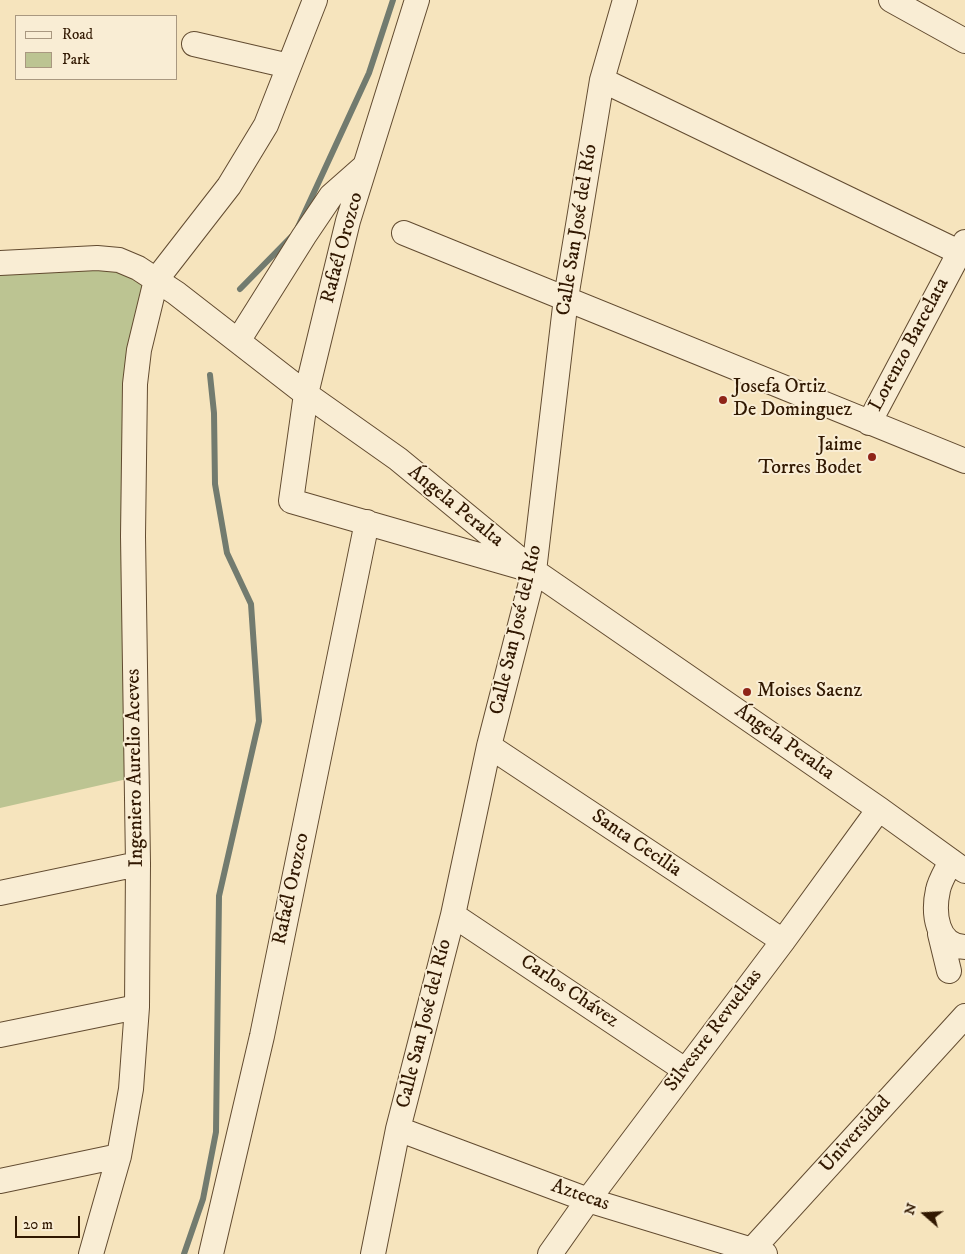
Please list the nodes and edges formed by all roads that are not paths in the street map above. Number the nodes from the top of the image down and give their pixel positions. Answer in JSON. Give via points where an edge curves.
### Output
{"nodes":[{"id":1,"x":315,"y":0,"type":"edge"},
{"id":2,"x":417,"y":0,"type":"edge"},
{"id":3,"x":625,"y":0,"type":"edge"},
{"id":4,"x":891,"y":0,"type":"edge"},
{"id":5,"x":965,"y":41,"type":"edge"},
{"id":6,"x":194,"y":44,"type":"dead end"},
{"id":7,"x":289,"y":66,"type":"junction"},
{"id":8,"x":602,"y":80,"type":"junction"},
{"id":9,"x":365,"y":166,"type":"junction"},
{"id":10,"x":404,"y":233,"type":"dead end"},
{"id":11,"x":963,"y":249,"type":"edge"},
{"id":12,"x":0,"y":262,"type":"edge"},
{"id":13,"x":156,"y":280,"type":"junction"},
{"id":14,"x":566,"y":298,"type":"junction"},
{"id":15,"x":238,"y":341,"type":"junction"},
{"id":16,"x":306,"y":394,"type":"junction"},
{"id":17,"x":869,"y":423,"type":"junction"},
{"id":18,"x":965,"y":461,"type":"edge"},
{"id":19,"x":367,"y":522,"type":"junction"},
{"id":20,"x":534,"y":571,"type":"junction"},
{"id":21,"x":489,"y":746,"type":"junction"},
{"id":22,"x":879,"y":809,"type":"junction"},
{"id":23,"x":138,"y":864,"type":"junction"},
{"id":24,"x":958,"y":866,"type":"edge"},
{"id":25,"x":0,"y":893,"type":"edge"},
{"id":26,"x":453,"y":915,"type":"junction"},
{"id":27,"x":940,"y":934,"type":"junction"},
{"id":28,"x":783,"y":941,"type":"junction"},
{"id":29,"x":965,"y":947,"type":"edge"},
{"id":30,"x":949,"y":971,"type":"dead end"},
{"id":31,"x":137,"y":1007,"type":"junction"},
{"id":32,"x":965,"y":1016,"type":"edge"},
{"id":33,"x":0,"y":1035,"type":"edge"},
{"id":34,"x":685,"y":1070,"type":"junction"},
{"id":35,"x":398,"y":1128,"type":"junction"},
{"id":36,"x":119,"y":1156,"type":"junction"},
{"id":37,"x":0,"y":1180,"type":"edge"},
{"id":38,"x":588,"y":1200,"type":"junction"},
{"id":39,"x":755,"y":1252,"type":"edge"},
{"id":40,"x":91,"y":1254,"type":"edge"},
{"id":41,"x":211,"y":1254,"type":"edge"},
{"id":42,"x":373,"y":1254,"type":"edge"},
{"id":43,"x":550,"y":1254,"type":"edge"}],
"edges":[{"from":1,"to":7,"type":"street"},
{"from":2,"to":9,"type":"street","name":"Rafaél Orozco"},
{"from":3,"to":8,"type":"street","name":"Calle San José del Río"},
{"from":4,"to":5,"type":"street"},
{"from":6,"to":7,"type":"street"},
{"from":7,"to":13,"type":"street","via":[[266,125],[229,186]]},
{"from":8,"to":11,"type":"street"},
{"from":8,"to":14,"type":"street","name":"Calle San José del Río"},
{"from":9,"to":15,"type":"street","via":[[331,196]]},
{"from":9,"to":16,"type":"street","name":"Rafaél Orozco","via":[[348,221]]},
{"from":10,"to":14,"type":"street"},
{"from":11,"to":17,"type":"street","name":"Lorenzo Barcelata"},
{"from":12,"to":13,"type":"street","name":"Ángela Peralta","via":[[119,260]]},
{"from":13,"to":15,"type":"street","name":"Ángela Peralta"},
{"from":13,"to":23,"type":"street","name":"Ingeniero Aurelio Aceves","via":[[139,350],[135,384],[133,536]]},
{"from":14,"to":17,"type":"street"},
{"from":14,"to":20,"type":"street","name":"Calle San José del Río"},
{"from":15,"to":16,"type":"street","name":"Ángela Peralta"},
{"from":16,"to":19,"type":"street","name":"Rafaél Orozco","via":[[291,501]]},
{"from":16,"to":20,"type":"street","name":"Ángela Peralta","via":[[398,459]]},
{"from":17,"to":18,"type":"street"},
{"from":19,"to":20,"type":"street"},
{"from":19,"to":41,"type":"street","name":"Rafaél Orozco","via":[[262,1036]]},
{"from":20,"to":21,"type":"street","name":"Calle San José del Río"},
{"from":20,"to":22,"type":"street","name":"Ángela Peralta"},
{"from":21,"to":26,"type":"street","name":"Calle San José del Río"},
{"from":21,"to":28,"type":"street","name":"Santa Cecilia"},
{"from":22,"to":24,"type":"street","name":"Ángela Peralta"},
{"from":22,"to":28,"type":"street","name":"Silvestre Revueltas"},
{"from":23,"to":25,"type":"street"},
{"from":23,"to":31,"type":"street","name":"Ingeniero Aurelio Aceves"},
{"from":24,"to":27,"type":"street","via":[[938,887],[936,906]]},
{"from":26,"to":34,"type":"street","name":"Carlos Chávez"},
{"from":26,"to":35,"type":"street","name":"Calle San José del Río"},
{"from":27,"to":29,"type":"street","via":[[949,943]]},
{"from":27,"to":30,"type":"street"},
{"from":28,"to":34,"type":"street","name":"Silvestre Revueltas"},
{"from":31,"to":33,"type":"street"},
{"from":31,"to":36,"type":"street","name":"Ingeniero Aurelio Aceves","via":[[131,1089]]},
{"from":32,"to":39,"type":"street","name":"Universidad"},
{"from":34,"to":38,"type":"street","name":"Silvestre Revueltas"},
{"from":35,"to":38,"type":"street","name":"Aztecas"},
{"from":35,"to":42,"type":"street","name":"Calle San José del Río"},
{"from":36,"to":37,"type":"street"},
{"from":36,"to":40,"type":"street","name":"Ingeniero Aurelio Aceves"},
{"from":38,"to":39,"type":"street","name":"Aztecas"},
{"from":38,"to":43,"type":"street","name":"Silvestre Revueltas"}]}
